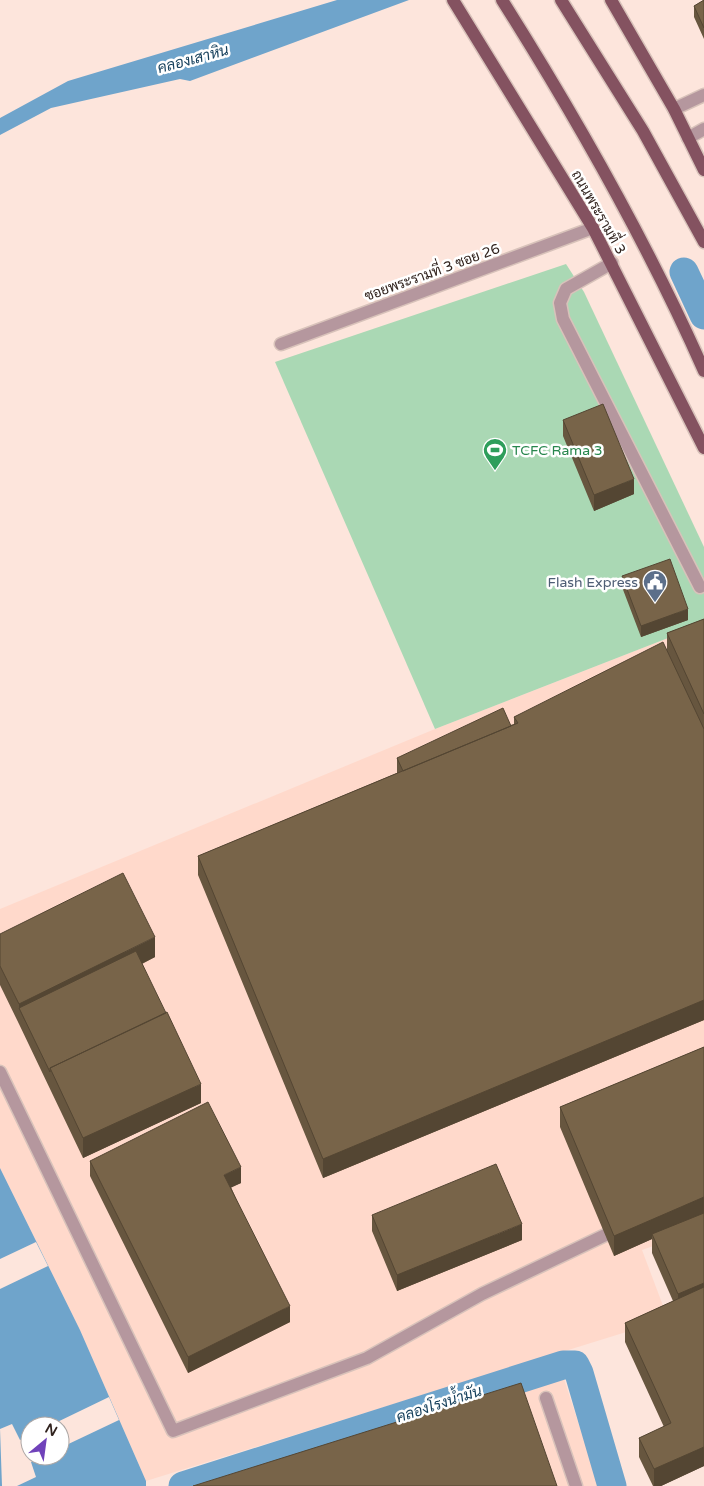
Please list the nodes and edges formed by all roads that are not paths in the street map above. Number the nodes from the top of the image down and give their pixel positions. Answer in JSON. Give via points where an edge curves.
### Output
{"nodes":[{"id":1,"x":453,"y":0,"type":"edge"},
{"id":2,"x":502,"y":0,"type":"edge"},
{"id":3,"x":561,"y":0,"type":"edge"},
{"id":4,"x":611,"y":0,"type":"edge"},
{"id":5,"x":704,"y":95,"type":"edge"},
{"id":6,"x":674,"y":109,"type":"junction"},
{"id":7,"x":704,"y":129,"type":"edge"},
{"id":8,"x":688,"y":138,"type":"junction"},
{"id":9,"x":704,"y":170,"type":"edge"},
{"id":10,"x":593,"y":228,"type":"junction"},
{"id":11,"x":704,"y":242,"type":"edge"},
{"id":12,"x":612,"y":263,"type":"junction"},
{"id":13,"x":281,"y":344,"type":"dead end"},
{"id":14,"x":704,"y":372,"type":"edge"},
{"id":15,"x":704,"y":448,"type":"edge"},
{"id":16,"x":700,"y":587,"type":"dead end"},
{"id":17,"x":0,"y":1072,"type":"edge"},
{"id":18,"x":633,"y":1221,"type":"edge"},
{"id":19,"x":546,"y":1398,"type":"dead end"},
{"id":20,"x":576,"y":1486,"type":"edge"}],
"edges":[{"from":1,"to":10,"type":"main road","name":"ถนนพระรามที่ 3"},
{"from":2,"to":14,"type":"main road","name":"ถนนพระรามที่ 3","via":[[640,237]]},
{"from":3,"to":11,"type":"main road","via":[[644,131]]},
{"from":4,"to":6,"type":"main road"},
{"from":5,"to":6,"type":"lane"},
{"from":6,"to":8,"type":"main road"},
{"from":7,"to":8,"type":"lane"},
{"from":8,"to":9,"type":"main road"},
{"from":10,"to":12,"type":"main road","name":"ถนนพระรามที่ 3"},
{"from":10,"to":13,"type":"lane","name":"ซอยพระรามที่ 3 ซอย 26"},
{"from":12,"to":15,"type":"main road","name":"ถนนพระรามที่ 3"},
{"from":12,"to":16,"type":"lane","via":[[566,289],[560,303],[563,319]]},
{"from":17,"to":18,"type":"lane","via":[[173,1431],[367,1358],[482,1294]]},
{"from":19,"to":20,"type":"lane"}]}
